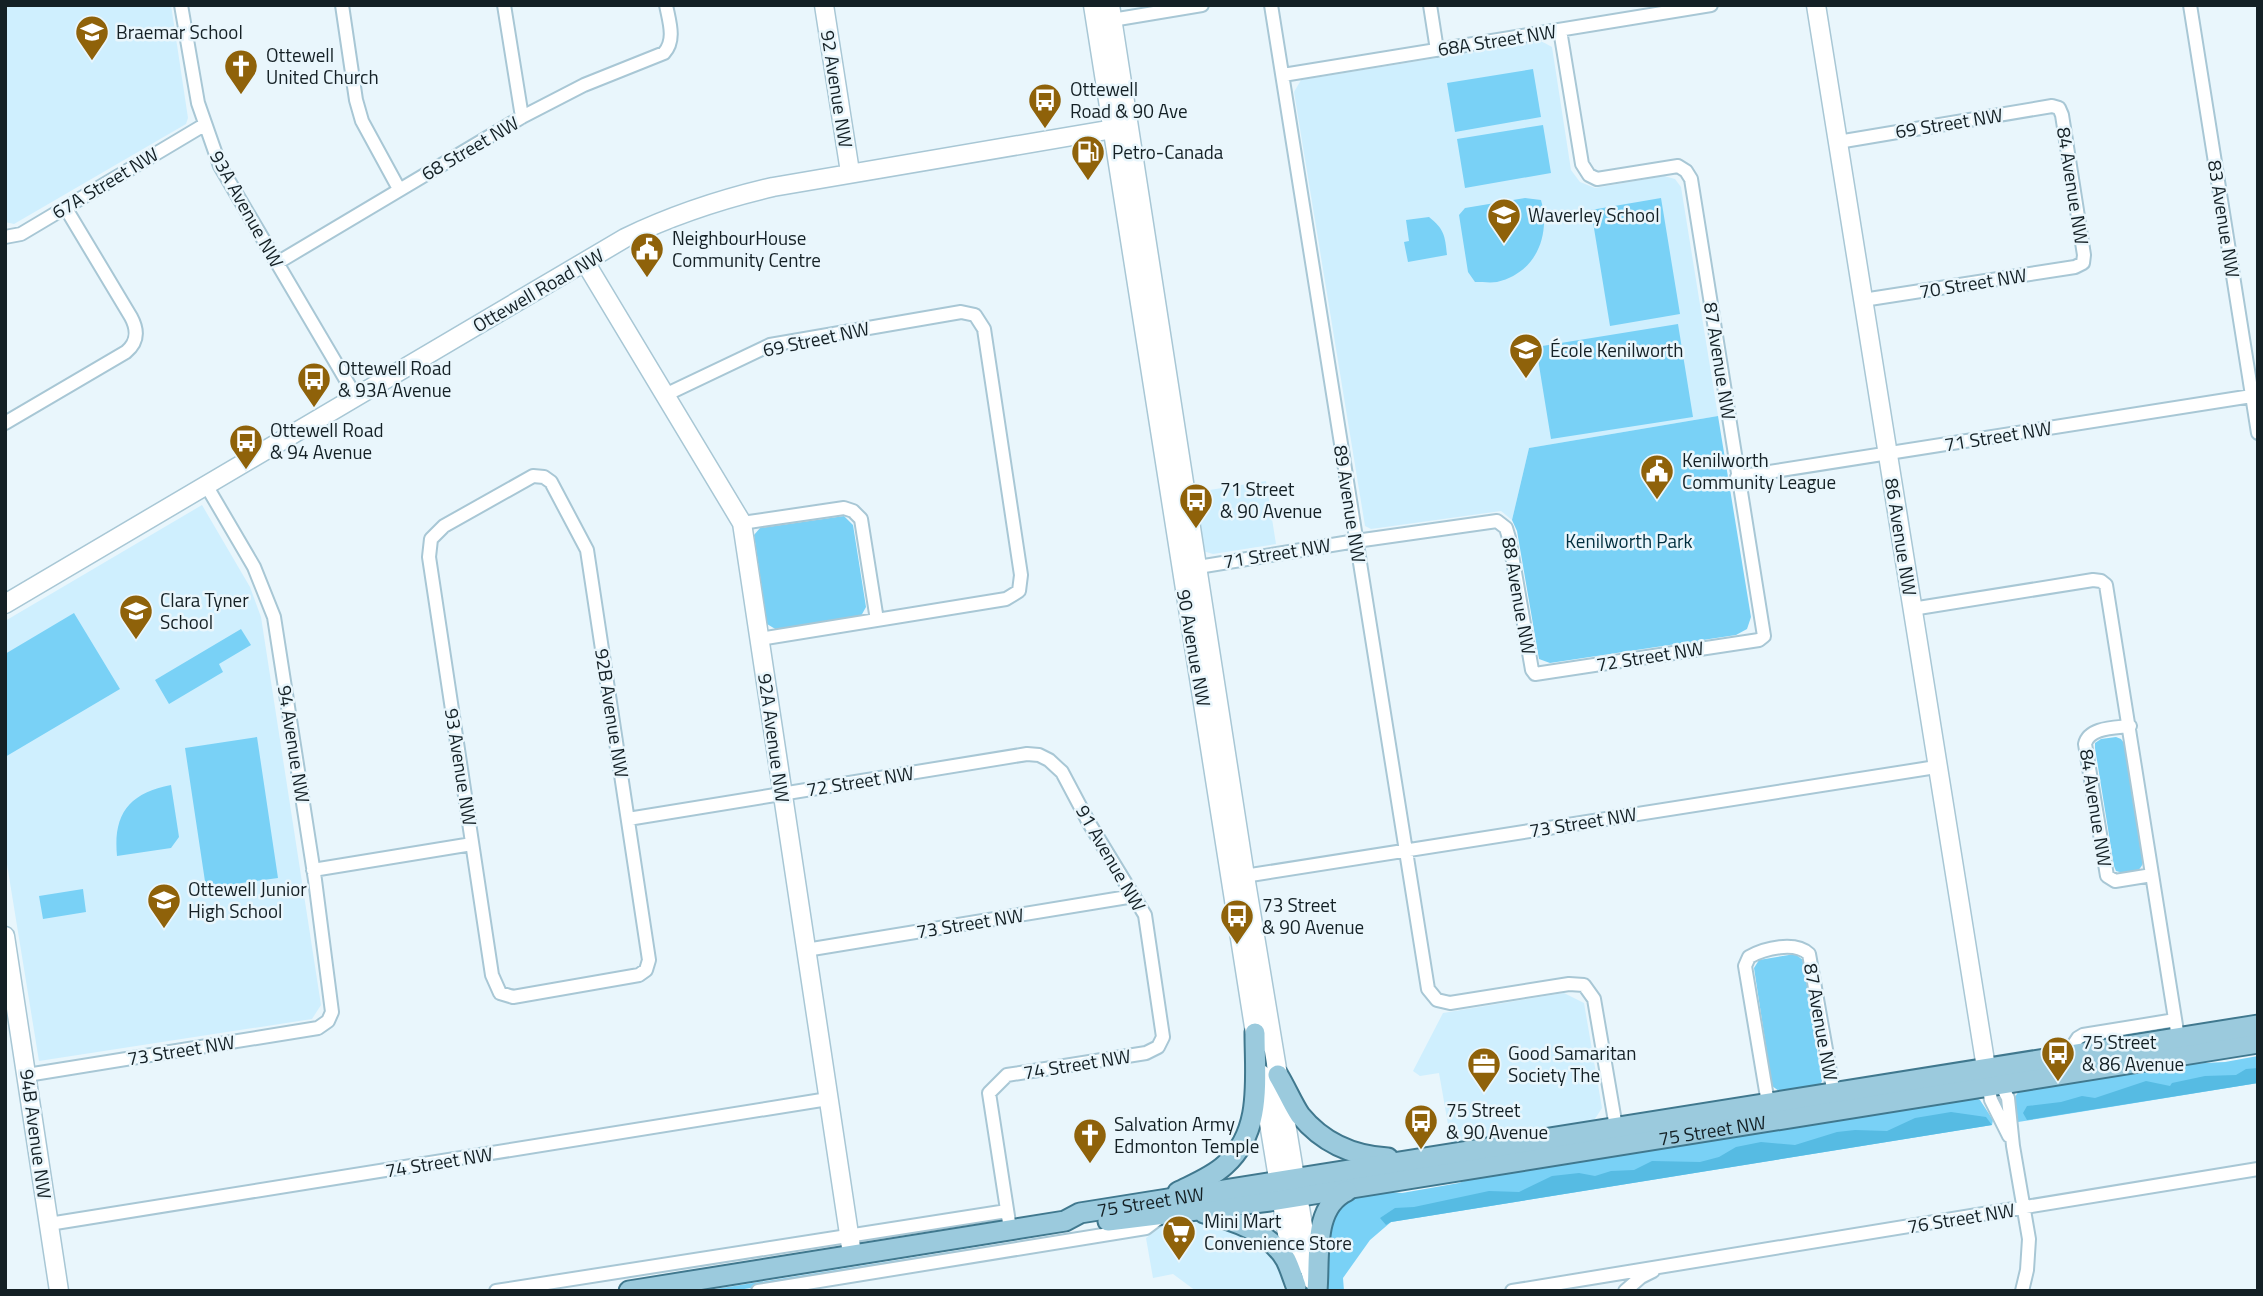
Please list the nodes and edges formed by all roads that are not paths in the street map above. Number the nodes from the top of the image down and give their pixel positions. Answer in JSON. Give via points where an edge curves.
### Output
{"nodes":[{"id":1,"x":181,"y":5,"type":"edge"},
{"id":2,"x":341,"y":5,"type":"edge"},
{"id":3,"x":504,"y":5,"type":"edge"},
{"id":4,"x":666,"y":5,"type":"edge"},
{"id":5,"x":824,"y":5,"type":"edge"},
{"id":6,"x":1202,"y":5,"type":"edge"},
{"id":7,"x":1271,"y":5,"type":"edge"},
{"id":8,"x":1430,"y":5,"type":"edge"},
{"id":9,"x":1711,"y":5,"type":"edge"},
{"id":10,"x":1816,"y":5,"type":"edge"},
{"id":11,"x":2190,"y":5,"type":"edge"},
{"id":12,"x":1661,"y":9,"type":"edge"},
{"id":13,"x":1103,"y":13,"type":"edge"},
{"id":14,"x":1560,"y":30,"type":"junction"},
{"id":15,"x":1437,"y":50,"type":"junction"},
{"id":16,"x":1283,"y":75,"type":"junction"},
{"id":17,"x":2059,"y":108,"type":"joint"},
{"id":18,"x":522,"y":117,"type":"junction"},
{"id":19,"x":204,"y":125,"type":"junction"},
{"id":20,"x":1120,"y":128,"type":"junction"},
{"id":21,"x":1838,"y":142,"type":"junction"},
{"id":22,"x":849,"y":172,"type":"junction"},
{"id":23,"x":399,"y":189,"type":"junction"},
{"id":24,"x":65,"y":207,"type":"junction"},
{"id":25,"x":5,"y":237,"type":"edge"},
{"id":26,"x":585,"y":262,"type":"junction"},
{"id":27,"x":277,"y":263,"type":"junction"},
{"id":28,"x":2083,"y":263,"type":"joint"},
{"id":29,"x":1863,"y":300,"type":"junction"},
{"id":30,"x":665,"y":395,"type":"junction"},
{"id":31,"x":2255,"y":396,"type":"edge"},
{"id":32,"x":356,"y":397,"type":"junction"},
{"id":33,"x":5,"y":423,"type":"edge"},
{"id":34,"x":2258,"y":433,"type":"edge"},
{"id":35,"x":1888,"y":453,"type":"junction"},
{"id":36,"x":1738,"y":477,"type":"junction"},
{"id":37,"x":206,"y":485,"type":"junction"},
{"id":38,"x":1497,"y":521,"type":"joint"},
{"id":39,"x":742,"y":523,"type":"junction"},
{"id":40,"x":431,"y":539,"type":"joint"},
{"id":41,"x":1356,"y":541,"type":"junction"},
{"id":42,"x":1189,"y":568,"type":"junction"},
{"id":43,"x":5,"y":604,"type":"edge"},
{"id":44,"x":1912,"y":609,"type":"junction"},
{"id":45,"x":877,"y":620,"type":"junction"},
{"id":46,"x":1763,"y":636,"type":"joint"},
{"id":47,"x":760,"y":639,"type":"junction"},
{"id":48,"x":1535,"y":674,"type":"joint"},
{"id":49,"x":2130,"y":726,"type":"junction"},
{"id":50,"x":1049,"y":760,"type":"joint"},
{"id":51,"x":1936,"y":767,"type":"junction"},
{"id":52,"x":783,"y":794,"type":"junction"},
{"id":53,"x":628,"y":819,"type":"junction"},
{"id":54,"x":472,"y":844,"type":"junction"},
{"id":55,"x":1405,"y":850,"type":"junction"},
{"id":56,"x":313,"y":870,"type":"junction"},
{"id":57,"x":2152,"y":875,"type":"junction"},
{"id":58,"x":1238,"y":877,"type":"junction"},
{"id":59,"x":1134,"y":897,"type":"junction"},
{"id":60,"x":5,"y":936,"type":"edge"},
{"id":61,"x":806,"y":950,"type":"junction"},
{"id":62,"x":500,"y":993,"type":"joint"},
{"id":63,"x":330,"y":1017,"type":"joint"},
{"id":64,"x":2258,"y":1026,"type":"edge"},
{"id":65,"x":1255,"y":1033,"type":"junction"},
{"id":66,"x":2178,"y":1038,"type":"junction"},
{"id":67,"x":2258,"y":1043,"type":"edge"},
{"id":68,"x":1158,"y":1047,"type":"joint"},
{"id":69,"x":27,"y":1075,"type":"junction"},
{"id":70,"x":1278,"y":1075,"type":"junction"},
{"id":71,"x":1991,"y":1079,"type":"junction"},
{"id":72,"x":828,"y":1099,"type":"junction"},
{"id":73,"x":1835,"y":1100,"type":"junction"},
{"id":74,"x":1769,"y":1111,"type":"junction"},
{"id":75,"x":1618,"y":1136,"type":"junction"},
{"id":76,"x":1420,"y":1159,"type":"junction"},
{"id":77,"x":2258,"y":1170,"type":"edge"},
{"id":78,"x":1355,"y":1187,"type":"junction"},
{"id":79,"x":1288,"y":1189,"type":"junction"},
{"id":80,"x":1162,"y":1208,"type":"junction"},
{"id":81,"x":2024,"y":1208,"type":"junction"},
{"id":82,"x":1193,"y":1211,"type":"junction"},
{"id":83,"x":1008,"y":1220,"type":"junction"},
{"id":84,"x":49,"y":1224,"type":"junction"},
{"id":85,"x":849,"y":1234,"type":"junction"},
{"id":86,"x":852,"y":1254,"type":"junction"},
{"id":87,"x":1664,"y":1267,"type":"junction"},
{"id":88,"x":1584,"y":1285,"type":"edge"},
{"id":89,"x":1306,"y":1290,"type":"edge"},
{"id":90,"x":1625,"y":1290,"type":"edge"},
{"id":91,"x":59,"y":1291,"type":"edge"},
{"id":92,"x":496,"y":1291,"type":"edge"},
{"id":93,"x":629,"y":1291,"type":"edge"},
{"id":94,"x":758,"y":1291,"type":"edge"},
{"id":95,"x":1512,"y":1291,"type":"edge"},
{"id":96,"x":2022,"y":1291,"type":"edge"}],
"edges":[{"from":1,"to":19,"type":"street","name":"93A Avenue NW"},
{"from":2,"to":23,"type":"street","via":[[362,121]]},
{"from":3,"to":18,"type":"street"},
{"from":4,"to":18,"type":"street","name":"68 Street NW","via":[[671,39],[659,55],[584,85]]},
{"from":5,"to":22,"type":"street","name":"92 Avenue NW"},
{"from":6,"to":13,"type":"street"},
{"from":7,"to":16,"type":"street","name":"89 Avenue NW"},
{"from":8,"to":15,"type":"street"},
{"from":9,"to":12,"type":"street","name":"68A Street NW"},
{"from":10,"to":21,"type":"street","name":"86 Avenue NW"},
{"from":11,"to":31,"type":"street","name":"83 Avenue NW"},
{"from":12,"to":14,"type":"street","name":"68A Street NW"},
{"from":13,"to":20,"type":"street","name":"90 Avenue NW"},
{"from":14,"to":15,"type":"street","name":"68A Street NW"},
{"from":14,"to":36,"type":"street","name":"87 Avenue NW","via":[[1582,164],[1589,175],[1597,178],[1678,166],[1691,179]]},
{"from":15,"to":16,"type":"street","name":"68A Street NW"},
{"from":16,"to":41,"type":"street","name":"89 Avenue NW"},
{"from":17,"to":21,"type":"street","name":"69 Street NW"},
{"from":17,"to":28,"type":"street","name":"84 Avenue NW"},
{"from":18,"to":23,"type":"street","name":"68 Street NW"},
{"from":19,"to":24,"type":"street","name":"67A Street NW"},
{"from":19,"to":27,"type":"street","name":"93A Avenue NW","via":[[228,181]]},
{"from":20,"to":22,"type":"street","name":"Ottewell Road NW"},
{"from":20,"to":42,"type":"street","name":"90 Avenue NW"},
{"from":21,"to":29,"type":"street","name":"86 Avenue NW"},
{"from":22,"to":26,"type":"street","name":"Ottewell Road NW","via":[[719,200],[656,223]]},
{"from":23,"to":27,"type":"street","name":"68 Street NW"},
{"from":24,"to":25,"type":"street","name":"67A Street NW","via":[[21,234]]},
{"from":24,"to":33,"type":"street","via":[[135,324],[136,338],[126,352]]},
{"from":26,"to":30,"type":"street","name":"92A Avenue NW"},
{"from":26,"to":32,"type":"street","name":"Ottewell Road NW"},
{"from":27,"to":32,"type":"street","name":"93A Avenue NW"},
{"from":28,"to":29,"type":"street","name":"70 Street NW"},
{"from":29,"to":35,"type":"street","name":"86 Avenue NW"},
{"from":30,"to":39,"type":"street","name":"92A Avenue NW"},
{"from":30,"to":45,"type":"street","name":"69 Street NW","via":[[770,345],[961,312],[975,315],[984,329],[1021,575],[1019,591],[1006,598]]},
{"from":31,"to":34,"type":"street","name":"83 Avenue NW"},
{"from":31,"to":35,"type":"street","name":"71 Street NW"},
{"from":32,"to":37,"type":"street","name":"Ottewell Road NW"},
{"from":35,"to":36,"type":"street","name":"71 Street NW"},
{"from":35,"to":44,"type":"street","name":"86 Avenue NW"},
{"from":36,"to":46,"type":"street","name":"87 Avenue NW"},
{"from":37,"to":43,"type":"street","name":"Ottewell Road NW"},
{"from":37,"to":56,"type":"street","name":"94 Avenue NW","via":[[254,567],[274,617]]},
{"from":38,"to":41,"type":"street","name":"71 Street NW"},
{"from":38,"to":48,"type":"street","name":"88 Avenue NW","via":[[1510,538]]},
{"from":39,"to":45,"type":"street","via":[[844,508],[853,511],[860,519]]},
{"from":39,"to":47,"type":"street","name":"92A Avenue NW"},
{"from":40,"to":53,"type":"street","name":"92B Avenue NW","via":[[444,526],[533,476],[551,482],[587,550]]},
{"from":40,"to":54,"type":"street","name":"93 Avenue NW","via":[[429,557]]},
{"from":41,"to":42,"type":"street","name":"71 Street NW"},
{"from":41,"to":55,"type":"street","name":"89 Avenue NW"},
{"from":42,"to":58,"type":"street","name":"90 Avenue NW"},
{"from":44,"to":49,"type":"street","via":[[2101,581],[2107,588]]},
{"from":44,"to":51,"type":"street","name":"86 Avenue NW"},
{"from":45,"to":47,"type":"street"},
{"from":46,"to":48,"type":"street","name":"72 Street NW"},
{"from":47,"to":52,"type":"street","name":"92A Avenue NW"},
{"from":49,"to":57,"type":"street"},
{"from":49,"to":57,"type":"street","name":"84 Avenue NW","via":[[2092,733],[2085,744],[2107,876],[2115,881]]},
{"from":50,"to":52,"type":"street","name":"72 Street NW","via":[[1027,754]]},
{"from":50,"to":59,"type":"street","name":"91 Avenue NW","via":[[1062,772]]},
{"from":51,"to":55,"type":"street","name":"73 Street NW"},
{"from":51,"to":71,"type":"street","name":"86 Avenue NW"},
{"from":52,"to":53,"type":"street","name":"72 Street NW"},
{"from":52,"to":61,"type":"street","name":"92A Avenue NW"},
{"from":53,"to":62,"type":"street","name":"92B Avenue NW","via":[[649,960],[646,970],[639,975],[513,997]]},
{"from":54,"to":56,"type":"street"},
{"from":54,"to":62,"type":"street","name":"93 Avenue NW","via":[[492,975]]},
{"from":55,"to":58,"type":"street","name":"73 Street NW"},
{"from":55,"to":75,"type":"street","name":"89 Avenue NW","via":[[1428,989],[1437,1000],[1450,1003],[1584,985],[1594,999]]},
{"from":56,"to":63,"type":"street","name":"94 Avenue NW","via":[[332,999]]},
{"from":57,"to":66,"type":"street"},
{"from":58,"to":65,"type":"street","name":"90 Avenue NW"},
{"from":58,"to":70,"type":"street","name":"90 Avenue NW"},
{"from":59,"to":61,"type":"street","name":"73 Street NW"},
{"from":59,"to":68,"type":"street","name":"91 Avenue NW","via":[[1145,915],[1163,1027]]},
{"from":60,"to":69,"type":"street","name":"94B Avenue NW"},
{"from":61,"to":72,"type":"street","name":"92A Avenue NW"},
{"from":63,"to":69,"type":"street","name":"73 Street NW","via":[[318,1028]]},
{"from":64,"to":66,"type":"main road","name":"75 Street NW"},
{"from":65,"to":79,"type":"street","name":"90 Avenue NW"},
{"from":65,"to":80,"type":"main road","via":[[1256,1102],[1247,1137],[1218,1170]]},
{"from":66,"to":67,"type":"main road","name":"75 Street NW"},
{"from":66,"to":71,"type":"main road","name":"75 Street NW"},
{"from":66,"to":71,"type":"main road","name":"75 Street NW","via":[[2066,1056]]},
{"from":68,"to":83,"type":"street","name":"74 Street NW","via":[[1146,1053],[1007,1075],[989,1093]]},
{"from":69,"to":84,"type":"street","name":"94B Avenue NW"},
{"from":70,"to":76,"type":"main road","via":[[1300,1114],[1328,1140],[1371,1157]]},
{"from":70,"to":79,"type":"street","name":"90 Avenue NW"},
{"from":71,"to":73,"type":"main road","name":"75 Street NW"},
{"from":71,"to":81,"type":"street","name":"86 Avenue NW","via":[[1991,1100],[2013,1146]]},
{"from":72,"to":84,"type":"street","name":"74 Street NW"},
{"from":72,"to":85,"type":"street","name":"92A Avenue NW"},
{"from":73,"to":74,"type":"main road","name":"75 Street NW"},
{"from":73,"to":74,"type":"street","name":"87 Avenue NW","via":[[1809,954],[1794,946],[1756,953],[1745,966]]},
{"from":74,"to":75,"type":"main road","name":"75 Street NW"},
{"from":75,"to":76,"type":"main road","name":"75 Street NW"},
{"from":75,"to":78,"type":"main road","name":"75 Street NW"},
{"from":76,"to":79,"type":"main road","name":"75 Street NW"},
{"from":77,"to":81,"type":"street","name":"76 Street NW"},
{"from":78,"to":79,"type":"main road","name":"75 Street NW"},
{"from":78,"to":89,"type":"main road","via":[[1333,1198],[1325,1212]]},
{"from":79,"to":80,"type":"main road","name":"75 Street NW"},
{"from":79,"to":82,"type":"main road","name":"75 Street NW"},
{"from":79,"to":89,"type":"street","name":"90 Avenue NW"},
{"from":80,"to":82,"type":"main road","name":"75 Street NW"},
{"from":80,"to":83,"type":"main road","name":"75 Street NW","via":[[1080,1213],[1065,1221]]},
{"from":80,"to":94,"type":"street","name":"75 Street NW","via":[[1146,1228]]},
{"from":81,"to":87,"type":"street","name":"76 Street NW"},
{"from":81,"to":96,"type":"street","name":"86 Avenue NW","via":[[2029,1239]]},
{"from":82,"to":89,"type":"main road","via":[[1260,1234],[1286,1260]]},
{"from":83,"to":85,"type":"street","name":"75 Street NW"},
{"from":83,"to":86,"type":"main road","name":"75 Street NW"},
{"from":84,"to":91,"type":"street","name":"94B Avenue NW"},
{"from":85,"to":86,"type":"street","name":"92A Avenue NW"},
{"from":85,"to":92,"type":"street","name":"75 Street NW"},
{"from":86,"to":93,"type":"main road","name":"75 Street NW"},
{"from":87,"to":88,"type":"street","name":"76 Street NW"},
{"from":87,"to":90,"type":"street","name":"76 Street NW"},
{"from":88,"to":95,"type":"street","name":"76 Street NW"}]}
